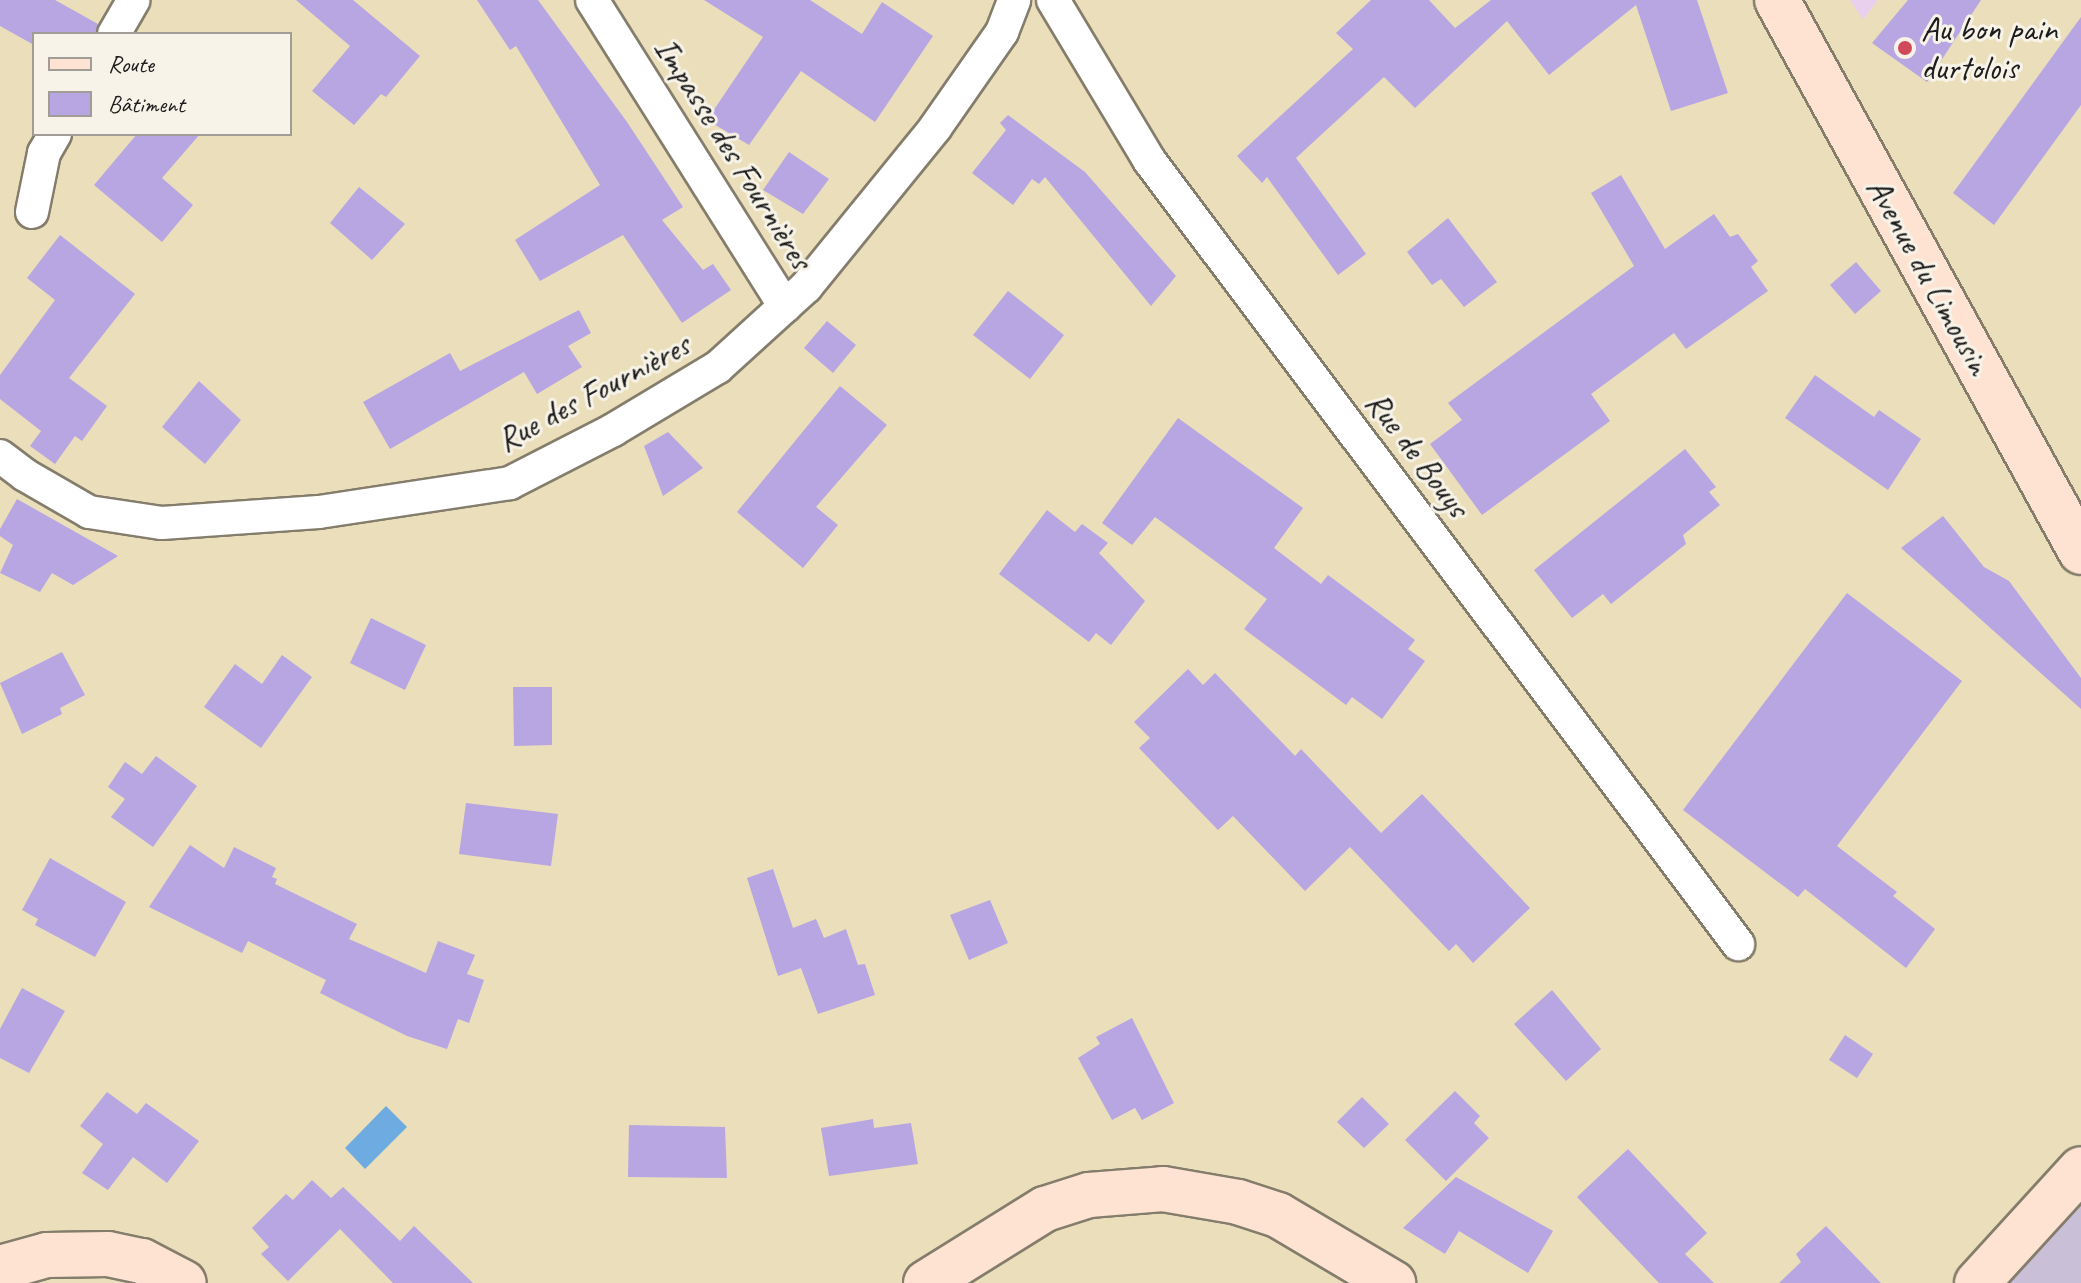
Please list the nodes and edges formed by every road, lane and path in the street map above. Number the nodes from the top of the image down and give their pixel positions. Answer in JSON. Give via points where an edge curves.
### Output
{"nodes":[{"id":1,"x":134,"y":0,"type":"edge"},
{"id":2,"x":592,"y":0,"type":"edge"},
{"id":3,"x":1014,"y":0,"type":"edge"},
{"id":4,"x":1053,"y":0,"type":"edge"},
{"id":5,"x":1777,"y":0,"type":"edge"},
{"id":6,"x":115,"y":32,"type":"edge"},
{"id":7,"x":54,"y":136,"type":"edge"},
{"id":8,"x":32,"y":212,"type":"dead end"},
{"id":9,"x":785,"y":306,"type":"junction"},
{"id":10,"x":0,"y":456,"type":"edge"},
{"id":11,"x":2081,"y":552,"type":"edge"},
{"id":12,"x":1738,"y":944,"type":"dead end"},
{"id":13,"x":2081,"y":1169,"type":"edge"},
{"id":14,"x":0,"y":1268,"type":"edge"},
{"id":15,"x":184,"y":1283,"type":"edge"},
{"id":16,"x":926,"y":1283,"type":"edge"},
{"id":17,"x":1393,"y":1283,"type":"edge"},
{"id":18,"x":1977,"y":1283,"type":"edge"}],
"edges":[{"from":1,"to":6,"type":"street"},
{"from":2,"to":9,"type":"street","name":"Impasse des Fournières"},
{"from":3,"to":9,"type":"street","name":"Rue des Fournières","via":[[1002,32],[935,128]]},
{"from":4,"to":12,"type":"street","name":"Rue de Bouys","via":[[1149,160]]},
{"from":5,"to":11,"type":"main road","name":"Avenue du Limousin"},
{"from":7,"to":8,"type":"street","via":[[44,153]]},
{"from":9,"to":10,"type":"street","name":"Rue des Fournières","via":[[718,367],[510,483],[319,512],[162,523],[89,512]]},
{"from":13,"to":18,"type":"main road"},
{"from":14,"to":15,"type":"main road","via":[[47,1255],[108,1254],[142,1261]]},
{"from":16,"to":17,"type":"main road","via":[[1045,1209],[1089,1195],[1163,1189],[1278,1215]]}]}
